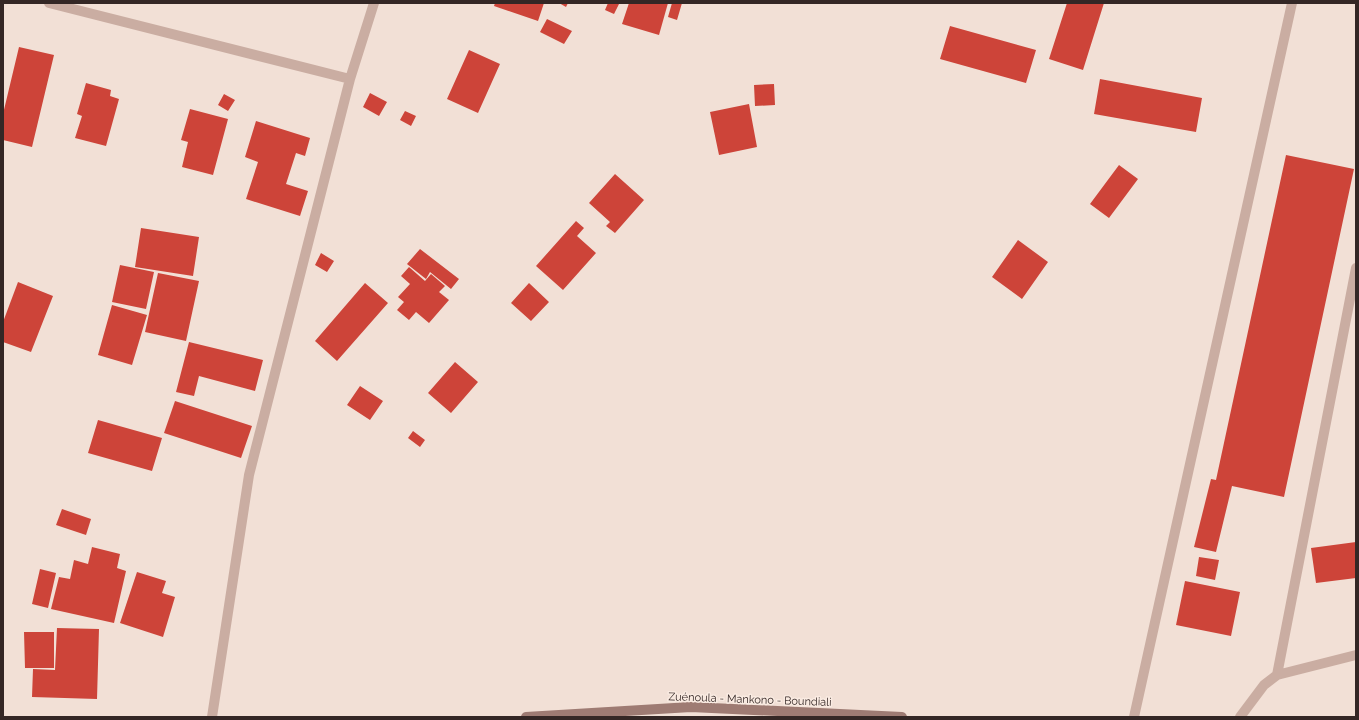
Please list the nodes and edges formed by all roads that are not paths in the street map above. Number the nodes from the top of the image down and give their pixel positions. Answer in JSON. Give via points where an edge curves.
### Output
{"nodes":[{"id":1,"x":49,"y":3,"type":"edge"},
{"id":2,"x":374,"y":3,"type":"edge"},
{"id":3,"x":1292,"y":3,"type":"edge"},
{"id":4,"x":350,"y":79,"type":"junction"},
{"id":5,"x":1356,"y":268,"type":"edge"},
{"id":6,"x":1356,"y":655,"type":"edge"},
{"id":7,"x":1278,"y":675,"type":"junction"},
{"id":8,"x":212,"y":717,"type":"edge"},
{"id":9,"x":526,"y":717,"type":"edge"},
{"id":10,"x":896,"y":717,"type":"edge"},
{"id":11,"x":1134,"y":717,"type":"edge"},
{"id":12,"x":1240,"y":717,"type":"edge"}],
"edges":[{"from":1,"to":4,"type":"street"},
{"from":2,"to":4,"type":"street"},
{"from":3,"to":11,"type":"street"},
{"from":4,"to":8,"type":"street","via":[[249,475]]},
{"from":5,"to":7,"type":"street"},
{"from":6,"to":7,"type":"street"},
{"from":7,"to":12,"type":"street","via":[[1264,686]]},
{"from":9,"to":10,"type":"main road","name":"Zuénoula - Mankono - Boundiali","via":[[691,707]]}]}
